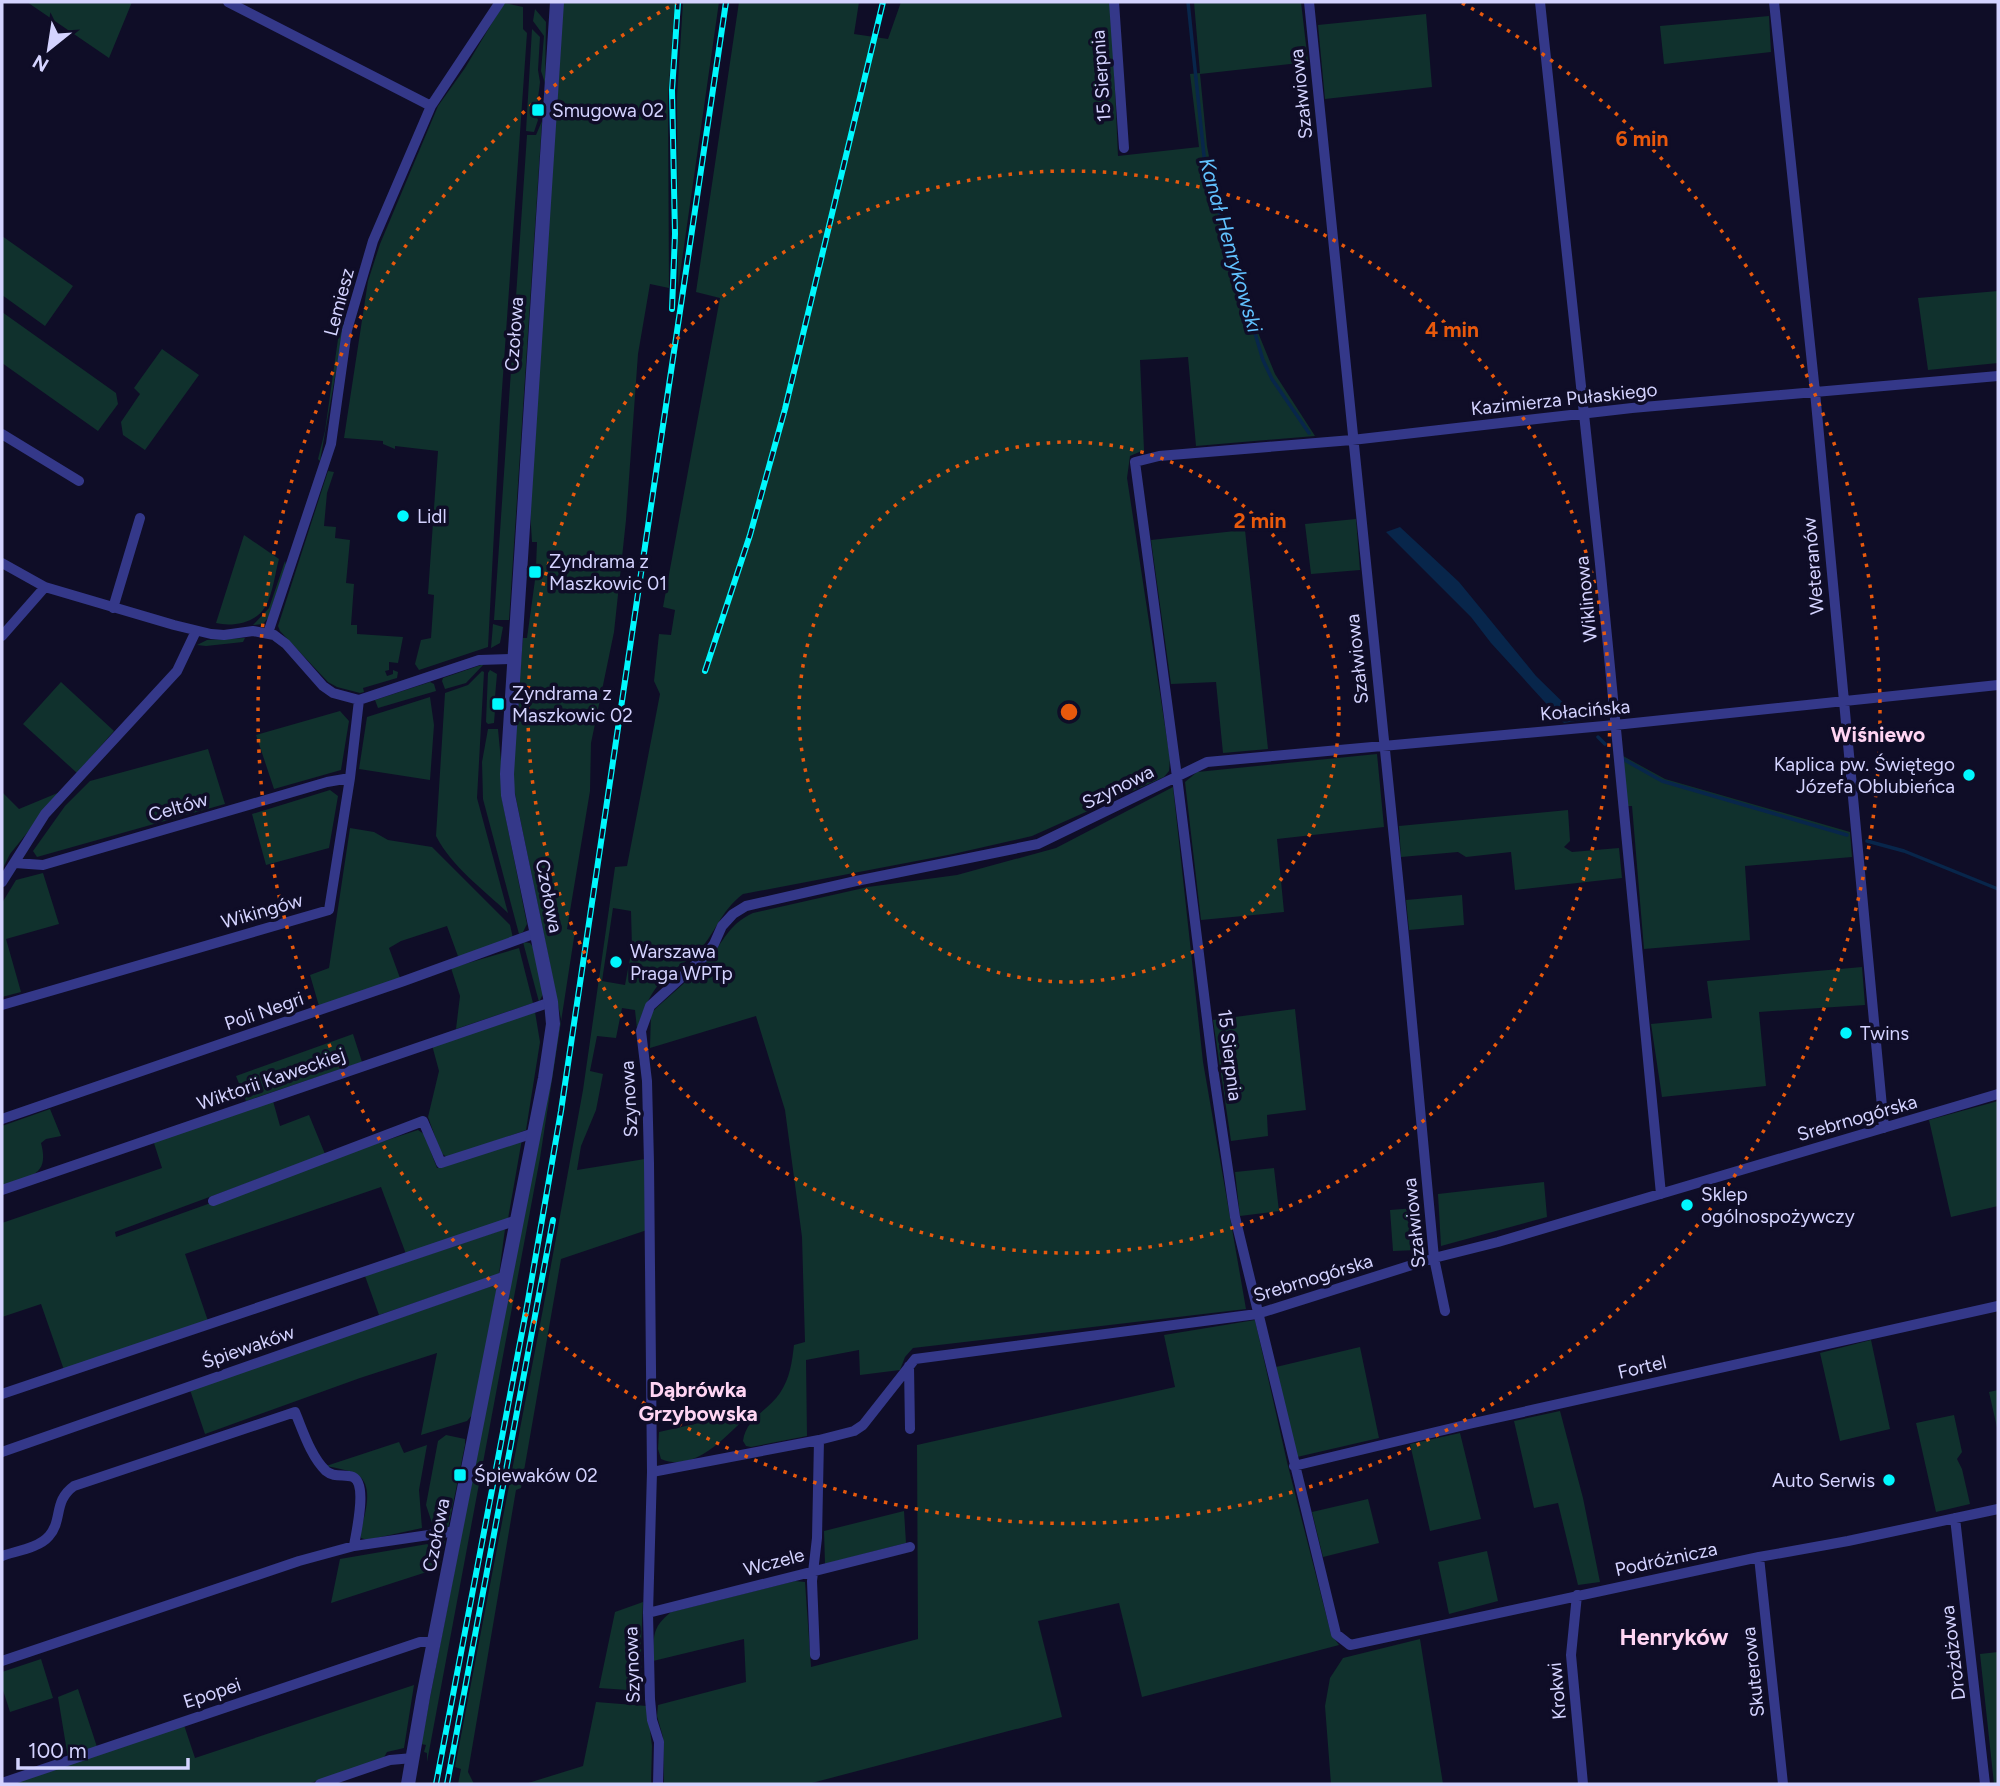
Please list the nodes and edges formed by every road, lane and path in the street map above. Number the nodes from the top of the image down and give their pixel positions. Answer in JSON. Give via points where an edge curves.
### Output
{"nodes":[{"id":1,"x":228,"y":2,"type":"edge"},
{"id":2,"x":500,"y":2,"type":"edge"},
{"id":3,"x":549,"y":2,"type":"edge"},
{"id":4,"x":557,"y":2,"type":"edge"},
{"id":5,"x":1114,"y":2,"type":"edge"},
{"id":6,"x":1308,"y":2,"type":"edge"},
{"id":7,"x":1540,"y":2,"type":"edge"},
{"id":8,"x":1774,"y":2,"type":"edge"},
{"id":9,"x":432,"y":106,"type":"junction"},
{"id":10,"x":1124,"y":148,"type":"dead end"},
{"id":11,"x":1998,"y":376,"type":"edge"},
{"id":12,"x":1815,"y":392,"type":"junction"},
{"id":13,"x":1584,"y":414,"type":"junction"},
{"id":14,"x":2,"y":434,"type":"edge"},
{"id":15,"x":1352,"y":440,"type":"junction"},
{"id":16,"x":1135,"y":462,"type":"joint"},
{"id":17,"x":79,"y":481,"type":"dead end"},
{"id":18,"x":140,"y":518,"type":"dead end"},
{"id":19,"x":2,"y":563,"type":"edge"},
{"id":20,"x":45,"y":587,"type":"junction"},
{"id":21,"x":113,"y":608,"type":"junction"},
{"id":22,"x":197,"y":631,"type":"junction"},
{"id":23,"x":268,"y":633,"type":"junction"},
{"id":24,"x":2,"y":636,"type":"edge"},
{"id":25,"x":513,"y":659,"type":"junction"},
{"id":26,"x":1998,"y":685,"type":"edge"},
{"id":27,"x":359,"y":700,"type":"junction"},
{"id":28,"x":1844,"y":702,"type":"junction"},
{"id":29,"x":1615,"y":725,"type":"junction"},
{"id":30,"x":1383,"y":746,"type":"junction"},
{"id":31,"x":1178,"y":777,"type":"junction"},
{"id":32,"x":350,"y":778,"type":"junction"},
{"id":33,"x":15,"y":863,"type":"junction"},
{"id":34,"x":2,"y":882,"type":"edge"},
{"id":35,"x":536,"y":933,"type":"junction"},
{"id":36,"x":551,"y":1002,"type":"junction"},
{"id":37,"x":2,"y":1004,"type":"edge"},
{"id":38,"x":1998,"y":1094,"type":"edge"},
{"id":39,"x":2,"y":1119,"type":"edge"},
{"id":40,"x":1884,"y":1128,"type":"junction"},
{"id":41,"x":534,"y":1133,"type":"junction"},
{"id":42,"x":2,"y":1190,"type":"edge"},
{"id":43,"x":1661,"y":1194,"type":"junction"},
{"id":44,"x":212,"y":1201,"type":"dead end"},
{"id":45,"x":517,"y":1220,"type":"junction"},
{"id":46,"x":1434,"y":1258,"type":"junction"},
{"id":47,"x":506,"y":1276,"type":"junction"},
{"id":48,"x":1998,"y":1306,"type":"edge"},
{"id":49,"x":1445,"y":1311,"type":"dead end"},
{"id":50,"x":1257,"y":1314,"type":"junction"},
{"id":51,"x":909,"y":1366,"type":"junction"},
{"id":52,"x":2,"y":1394,"type":"edge"},
{"id":53,"x":910,"y":1429,"type":"dead end"},
{"id":54,"x":819,"y":1440,"type":"junction"},
{"id":55,"x":2,"y":1452,"type":"edge"},
{"id":56,"x":1294,"y":1466,"type":"junction"},
{"id":57,"x":652,"y":1472,"type":"junction"},
{"id":58,"x":1998,"y":1509,"type":"edge"},
{"id":59,"x":1955,"y":1518,"type":"junction"},
{"id":60,"x":456,"y":1531,"type":"junction"},
{"id":61,"x":354,"y":1546,"type":"junction"},
{"id":62,"x":910,"y":1546,"type":"dead end"},
{"id":63,"x":2,"y":1556,"type":"edge"},
{"id":64,"x":1759,"y":1557,"type":"junction"},
{"id":65,"x":813,"y":1570,"type":"junction"},
{"id":66,"x":1577,"y":1595,"type":"junction"},
{"id":67,"x":648,"y":1614,"type":"junction"},
{"id":68,"x":1343,"y":1640,"type":"joint"},
{"id":69,"x":433,"y":1642,"type":"junction"},
{"id":70,"x":815,"y":1655,"type":"dead end"},
{"id":71,"x":2,"y":1661,"type":"edge"},
{"id":72,"x":413,"y":1758,"type":"junction"},
{"id":73,"x":2,"y":1783,"type":"edge"},
{"id":74,"x":320,"y":1784,"type":"edge"},
{"id":75,"x":408,"y":1784,"type":"edge"},
{"id":76,"x":658,"y":1784,"type":"edge"},
{"id":77,"x":1583,"y":1784,"type":"edge"},
{"id":78,"x":1783,"y":1784,"type":"edge"},
{"id":79,"x":1986,"y":1784,"type":"edge"}],
"edges":[{"from":1,"to":9,"type":"street"},
{"from":2,"to":9,"type":"street","name":"Lemiesz"},
{"from":3,"to":4,"type":"street"},
{"from":4,"to":25,"type":"street","name":"Czołowa"},
{"from":5,"to":10,"type":"street","name":"15 Sierpnia"},
{"from":6,"to":15,"type":"street","name":"Szałwiowa"},
{"from":7,"to":13,"type":"street","name":"Wiklinowa"},
{"from":8,"to":12,"type":"street","name":"Weteranów"},
{"from":9,"to":23,"type":"street","name":"Lemiesz","via":[[373,242],[346,330],[331,444]]},
{"from":11,"to":12,"type":"street","name":"Kazimierza Pułaskiego"},
{"from":12,"to":13,"type":"street","name":"Kazimierza Pułaskiego"},
{"from":12,"to":28,"type":"street","name":"Weteranów"},
{"from":13,"to":15,"type":"street","name":"Kazimierza Pułaskiego"},
{"from":13,"to":29,"type":"street","name":"Wiklinowa"},
{"from":14,"to":17,"type":"street"},
{"from":15,"to":16,"type":"street","name":"Kazimierza Pułaskiego","via":[[1159,456]]},
{"from":15,"to":30,"type":"street","name":"Szałwiowa"},
{"from":16,"to":31,"type":"street","name":"15 Sierpnia"},
{"from":18,"to":21,"type":"street"},
{"from":19,"to":20,"type":"street"},
{"from":20,"to":21,"type":"street"},
{"from":20,"to":24,"type":"street"},
{"from":21,"to":22,"type":"street"},
{"from":22,"to":23,"type":"street"},
{"from":22,"to":33,"type":"street","via":[[177,671],[45,814]]},
{"from":23,"to":27,"type":"street","via":[[286,644],[323,687]]},
{"from":25,"to":27,"type":"street","via":[[479,660]]},
{"from":25,"to":35,"type":"street","name":"Czołowa","via":[[507,786]]},
{"from":26,"to":28,"type":"street","name":"Kołacińska"},
{"from":27,"to":32,"type":"street","name":"Wikingów"},
{"from":28,"to":29,"type":"street","name":"Kołacińska"},
{"from":28,"to":40,"type":"street","name":"Weteranów"},
{"from":29,"to":30,"type":"street","name":"Kołacińska"},
{"from":29,"to":43,"type":"street","name":"Wiklinowa"},
{"from":30,"to":31,"type":"street","name":"Kołacińska","via":[[1207,762]]},
{"from":30,"to":46,"type":"street","name":"Szałwiowa"},
{"from":31,"to":50,"type":"street","name":"15 Sierpnia","via":[[1231,1191]]},
{"from":31,"to":57,"type":"street","name":"Szynowa","via":[[1038,844],[746,906],[722,926],[705,956],[650,1006],[641,1031],[649,1117]]},
{"from":32,"to":33,"type":"street","name":"Celtów","via":[[43,865]]},
{"from":32,"to":37,"type":"street","name":"Wikingów","via":[[328,910]]},
{"from":33,"to":34,"type":"street"},
{"from":35,"to":36,"type":"street","name":"Czołowa"},
{"from":35,"to":39,"type":"street","name":"Poli Negri"},
{"from":36,"to":41,"type":"street","name":"Czołowa","via":[[551,1039]]},
{"from":36,"to":42,"type":"street","name":"Wiktorii Kaweckiej"},
{"from":38,"to":40,"type":"street","name":"Srebrnogórska"},
{"from":40,"to":43,"type":"street","name":"Srebrnogórska"},
{"from":41,"to":44,"type":"street","via":[[441,1163],[423,1121]]},
{"from":41,"to":45,"type":"street","name":"Czołowa"},
{"from":43,"to":46,"type":"street","name":"Srebrnogórska"},
{"from":45,"to":47,"type":"street","name":"Czołowa"},
{"from":45,"to":52,"type":"street"},
{"from":46,"to":49,"type":"street","name":"Szałwiowa"},
{"from":46,"to":50,"type":"street","name":"Srebrnogórska"},
{"from":47,"to":55,"type":"street","name":"Śpiewaków"},
{"from":47,"to":60,"type":"street","name":"Czołowa"},
{"from":48,"to":56,"type":"street","name":"Fortel"},
{"from":50,"to":51,"type":"street","name":"Srebrnogórska","via":[[915,1359]]},
{"from":50,"to":56,"type":"street","name":"15 Sierpnia"},
{"from":51,"to":53,"type":"street"},
{"from":51,"to":54,"type":"street","via":[[863,1425]]},
{"from":54,"to":57,"type":"street"},
{"from":54,"to":65,"type":"street"},
{"from":56,"to":68,"type":"street","name":"15 Sierpnia","via":[[1332,1626]]},
{"from":57,"to":67,"type":"street","name":"Szynowa"},
{"from":58,"to":59,"type":"street","name":"Podróżnicza"},
{"from":59,"to":64,"type":"street","name":"Podróżnicza"},
{"from":59,"to":79,"type":"street","name":"Drożdżowa"},
{"from":60,"to":61,"type":"street"},
{"from":60,"to":69,"type":"street","name":"Czołowa"},
{"from":61,"to":63,"type":"street","via":[[362,1491],[359,1482],[326,1471],[295,1412],[74,1486],[60,1501],[48,1538]]},
{"from":61,"to":71,"type":"street","via":[[299,1560]]},
{"from":62,"to":65,"type":"street","name":"Wczele"},
{"from":64,"to":66,"type":"street","name":"Podróżnicza"},
{"from":64,"to":78,"type":"street","name":"Skuterowa"},
{"from":65,"to":67,"type":"street","name":"Wczele"},
{"from":65,"to":70,"type":"street"},
{"from":66,"to":68,"type":"street","name":"Podróżnicza","via":[[1350,1645]]},
{"from":66,"to":77,"type":"street","name":"Krokwi","via":[[1571,1655]]},
{"from":67,"to":76,"type":"street","name":"Szynowa"},
{"from":69,"to":72,"type":"street","name":"Czołowa"},
{"from":69,"to":73,"type":"street","name":"Epopei","via":[[421,1642]]},
{"from":72,"to":74,"type":"street","via":[[390,1760]]},
{"from":72,"to":75,"type":"street","name":"Czołowa"}]}
